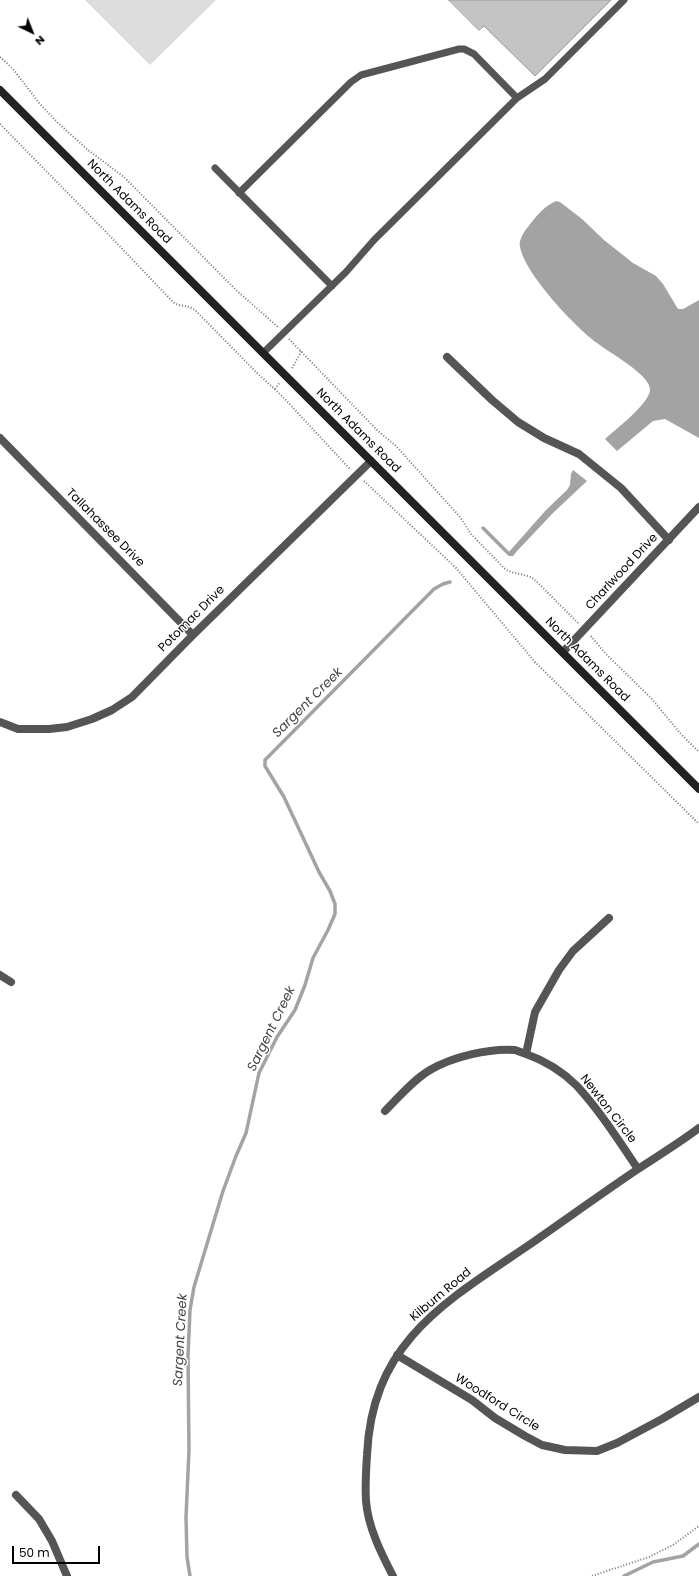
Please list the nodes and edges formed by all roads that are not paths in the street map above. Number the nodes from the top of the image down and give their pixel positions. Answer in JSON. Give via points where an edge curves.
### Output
{"nodes":[{"id":1,"x":624,"y":0,"type":"edge"},
{"id":2,"x":0,"y":90,"type":"edge"},
{"id":3,"x":517,"y":98,"type":"junction"},
{"id":4,"x":215,"y":168,"type":"dead end"},
{"id":5,"x":239,"y":192,"type":"junction"},
{"id":6,"x":332,"y":286,"type":"junction"},
{"id":7,"x":263,"y":353,"type":"junction"},
{"id":8,"x":448,"y":357,"type":"dead end"},
{"id":9,"x":0,"y":438,"type":"edge"},
{"id":10,"x":371,"y":461,"type":"junction"},
{"id":11,"x":699,"y":508,"type":"edge"},
{"id":12,"x":669,"y":540,"type":"junction"},
{"id":13,"x":193,"y":635,"type":"junction"},
{"id":14,"x":563,"y":652,"type":"junction"},
{"id":15,"x":0,"y":722,"type":"edge"},
{"id":16,"x":699,"y":789,"type":"edge"},
{"id":17,"x":609,"y":918,"type":"dead end"},
{"id":18,"x":0,"y":975,"type":"edge"},
{"id":19,"x":10,"y":982,"type":"dead end"},
{"id":20,"x":526,"y":1054,"type":"junction"},
{"id":21,"x":385,"y":1111,"type":"dead end"},
{"id":22,"x":699,"y":1128,"type":"edge"},
{"id":23,"x":638,"y":1169,"type":"junction"},
{"id":24,"x":397,"y":1355,"type":"junction"},
{"id":25,"x":699,"y":1397,"type":"edge"},
{"id":26,"x":16,"y":1495,"type":"dead end"},
{"id":27,"x":67,"y":1576,"type":"edge"},
{"id":28,"x":393,"y":1576,"type":"edge"}],
"edges":[{"from":1,"to":3,"type":"lane","via":[[545,78]]},
{"from":2,"to":7,"type":"main road","name":"North Adams Road"},
{"from":3,"to":5,"type":"lane","via":[[474,54],[464,49],[361,75]]},
{"from":3,"to":6,"type":"lane","via":[[374,240]]},
{"from":4,"to":5,"type":"lane"},
{"from":5,"to":6,"type":"lane"},
{"from":6,"to":7,"type":"lane"},
{"from":7,"to":10,"type":"main road","name":"North Adams Road"},
{"from":8,"to":12,"type":"street","via":[[518,422],[544,438],[579,454],[621,488]]},
{"from":9,"to":13,"type":"street","name":"Tallahassee Drive"},
{"from":10,"to":13,"type":"street","name":"Potomac Drive"},
{"from":10,"to":14,"type":"main road","name":"North Adams Road"},
{"from":11,"to":12,"type":"street","name":"Charlwood Drive"},
{"from":12,"to":14,"type":"street","name":"Charlwood Drive"},
{"from":13,"to":15,"type":"street","name":"Potomac Drive","via":[[132,697],[112,710],[73,725],[49,729],[18,729]]},
{"from":14,"to":16,"type":"main road","name":"North Adams Road"},
{"from":17,"to":20,"type":"street","via":[[573,951],[559,970],[536,1012]]},
{"from":18,"to":19,"type":"street"},
{"from":20,"to":21,"type":"street","name":"Newton Circle","via":[[516,1050],[462,1056],[430,1070],[410,1085]]},
{"from":20,"to":23,"type":"street","name":"Newton Circle","via":[[543,1060],[562,1072],[577,1086]]},
{"from":22,"to":23,"type":"street","name":"Kilburn Road"},
{"from":23,"to":24,"type":"street","name":"Kilburn Road","via":[[463,1289],[435,1312]]},
{"from":24,"to":25,"type":"street","name":"Woodford Circle","via":[[472,1400],[525,1436],[542,1445],[565,1450],[597,1451],[617,1443]]},
{"from":24,"to":28,"type":"street","name":"Kilburn Road","via":[[386,1374],[373,1411],[367,1441],[365,1484],[369,1517],[377,1542]]},
{"from":26,"to":27,"type":"street","via":[[39,1519]]}]}
